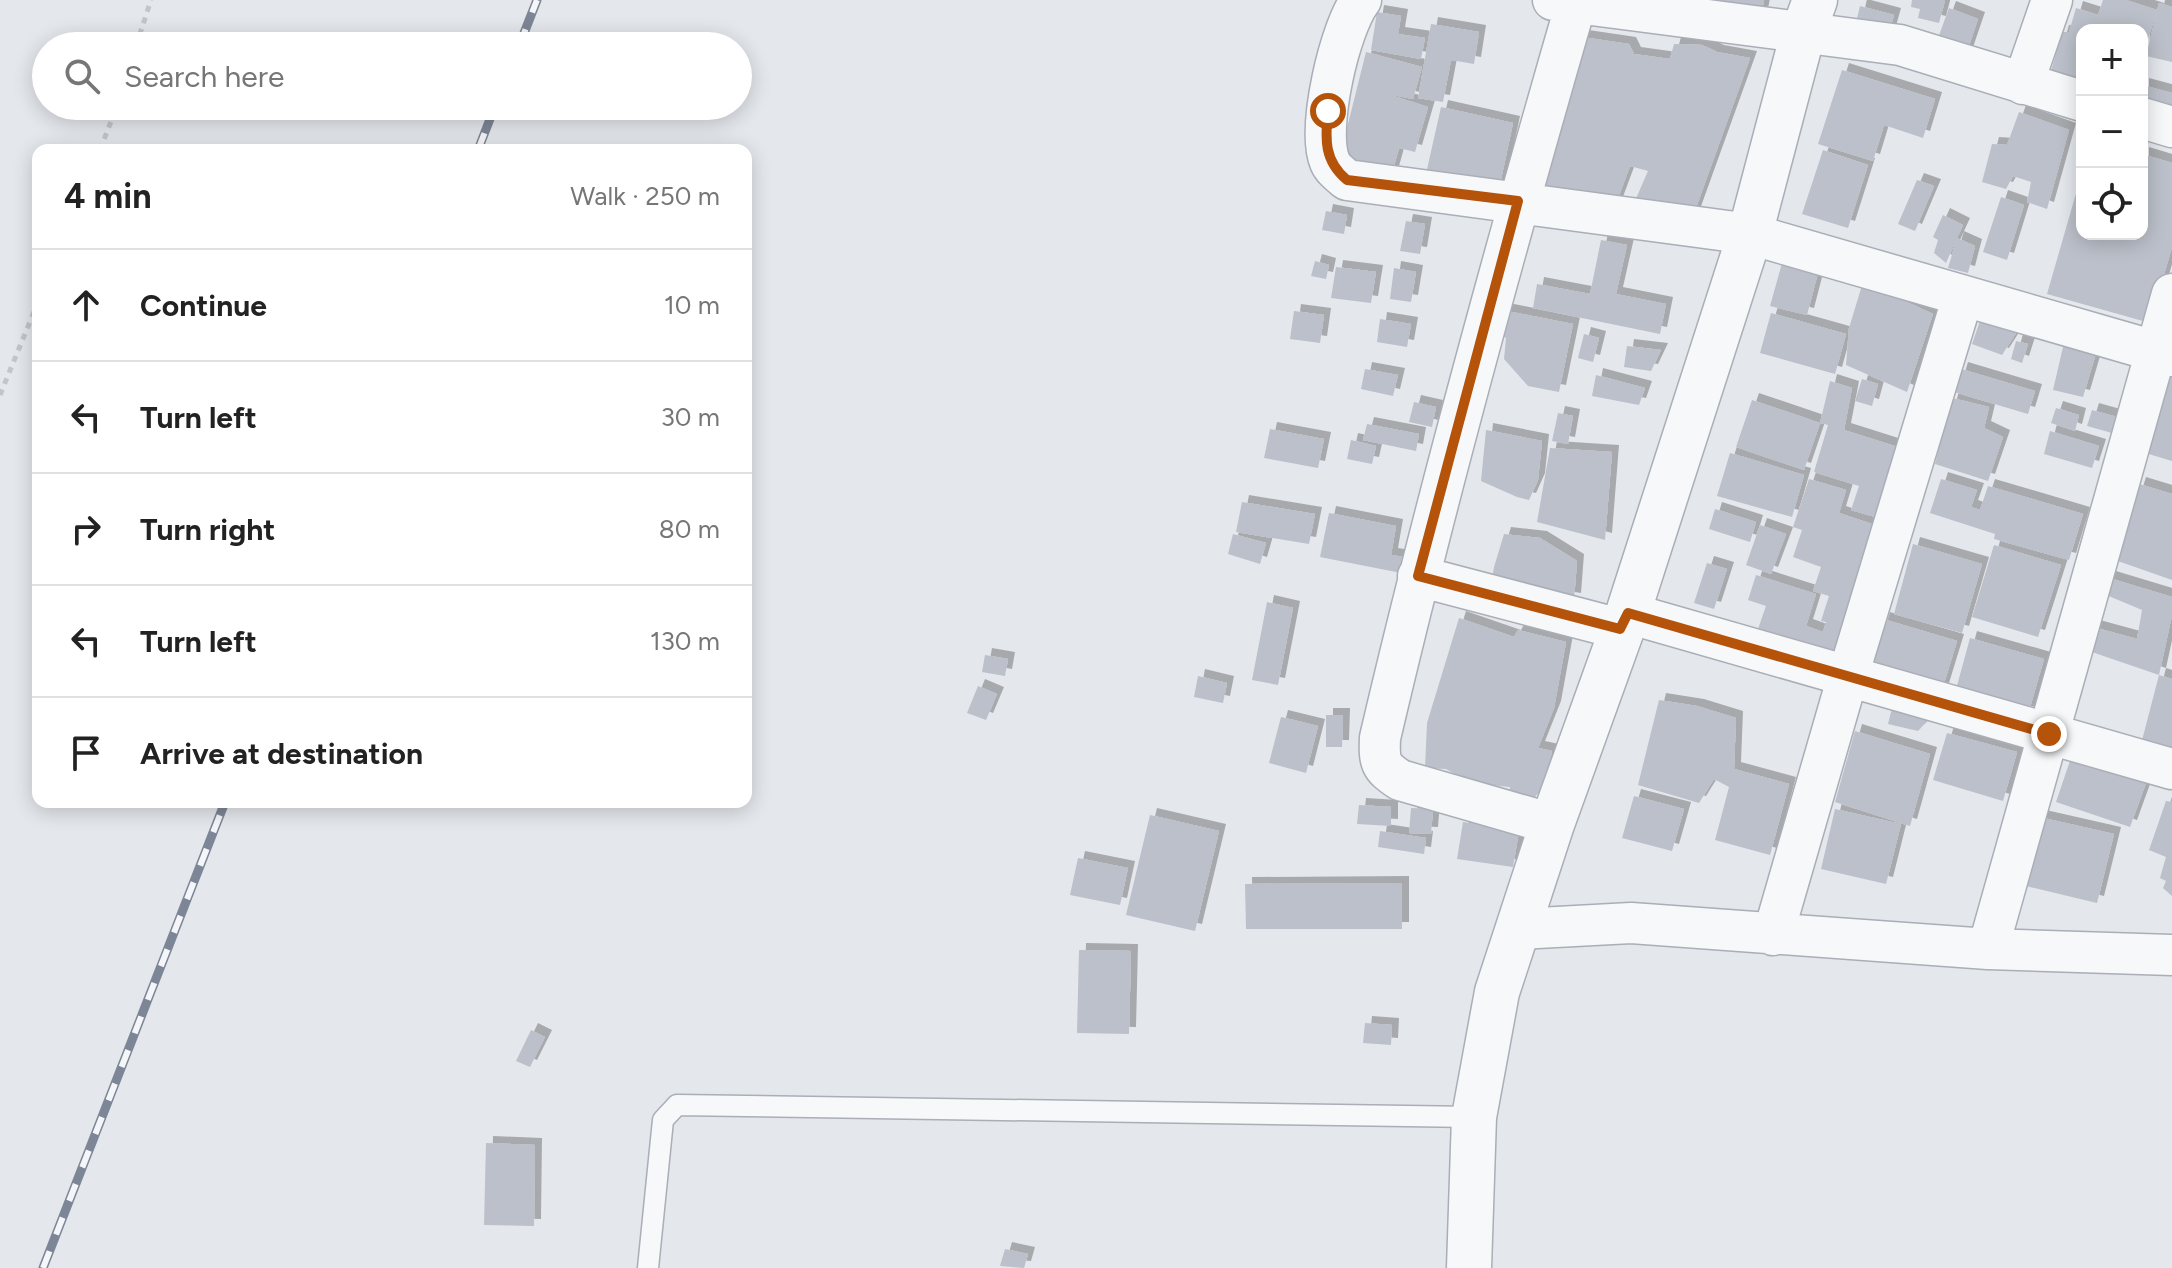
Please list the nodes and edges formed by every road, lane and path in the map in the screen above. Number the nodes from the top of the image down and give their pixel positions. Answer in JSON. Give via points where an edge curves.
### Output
{"nodes":[{"id":1,"x":151,"y":0,"type":"edge"},
{"id":2,"x":1361,"y":0,"type":"edge"},
{"id":3,"x":2052,"y":0,"type":"edge"},
{"id":4,"x":1569,"y":1,"type":"edge"},
{"id":5,"x":1809,"y":16,"type":"edge"},
{"id":6,"x":141,"y":32,"type":"edge"},
{"id":7,"x":2023,"y":84,"type":"junction"},
{"id":8,"x":2076,"y":99,"type":"edge"},
{"id":9,"x":112,"y":120,"type":"edge"},
{"id":10,"x":2148,"y":120,"type":"edge"},
{"id":11,"x":2172,"y":127,"type":"edge"},
{"id":12,"x":102,"y":144,"type":"edge"},
{"id":13,"x":1518,"y":201,"type":"junction"},
{"id":14,"x":1750,"y":234,"type":"junction"},
{"id":15,"x":2172,"y":294,"type":"edge"},
{"id":16,"x":1963,"y":296,"type":"junction"},
{"id":17,"x":32,"y":317,"type":"edge"},
{"id":18,"x":2164,"y":354,"type":"edge"},
{"id":19,"x":0,"y":395,"type":"edge"},
{"id":20,"x":1418,"y":576,"type":"junction"},
{"id":21,"x":1624,"y":621,"type":"junction"},
{"id":22,"x":1848,"y":676,"type":"junction"},
{"id":23,"x":2049,"y":734,"type":"junction"},
{"id":24,"x":2172,"y":769,"type":"edge"},
{"id":25,"x":1552,"y":824,"type":"junction"},
{"id":26,"x":1518,"y":929,"type":"junction"},
{"id":27,"x":1773,"y":935,"type":"junction"},
{"id":28,"x":1988,"y":949,"type":"junction"},
{"id":29,"x":2172,"y":955,"type":"edge"},
{"id":30,"x":1474,"y":1117,"type":"junction"},
{"id":31,"x":648,"y":1268,"type":"edge"},
{"id":32,"x":1469,"y":1268,"type":"edge"}],
"edges":[{"from":1,"to":6,"type":"path"},
{"from":2,"to":13,"type":"street","via":[[1344,32],[1331,91],[1325,139],[1330,163],[1347,180]]},
{"from":3,"to":7,"type":"street"},
{"from":4,"to":5,"type":"street"},
{"from":4,"to":13,"type":"street"},
{"from":5,"to":7,"type":"street"},
{"from":5,"to":14,"type":"street"},
{"from":7,"to":8,"type":"street"},
{"from":9,"to":12,"type":"path"},
{"from":10,"to":11,"type":"street"},
{"from":13,"to":14,"type":"street"},
{"from":13,"to":20,"type":"street"},
{"from":14,"to":16,"type":"street"},
{"from":14,"to":21,"type":"street"},
{"from":15,"to":18,"type":"street"},
{"from":16,"to":18,"type":"street"},
{"from":16,"to":22,"type":"street"},
{"from":17,"to":19,"type":"path"},
{"from":18,"to":23,"type":"street"},
{"from":20,"to":21,"type":"street"},
{"from":20,"to":25,"type":"street","via":[[1379,759],[1400,780]]},
{"from":21,"to":22,"type":"street"},
{"from":21,"to":25,"type":"street"},
{"from":22,"to":23,"type":"street"},
{"from":22,"to":27,"type":"street"},
{"from":23,"to":24,"type":"street"},
{"from":23,"to":28,"type":"street"},
{"from":25,"to":26,"type":"street"},
{"from":26,"to":27,"type":"street","via":[[1631,923]]},
{"from":26,"to":30,"type":"street","via":[[1497,992]]},
{"from":27,"to":28,"type":"street"},
{"from":28,"to":29,"type":"street"},
{"from":30,"to":31,"type":"lane","via":[[677,1105],[663,1120]]},
{"from":30,"to":32,"type":"street"}]}
